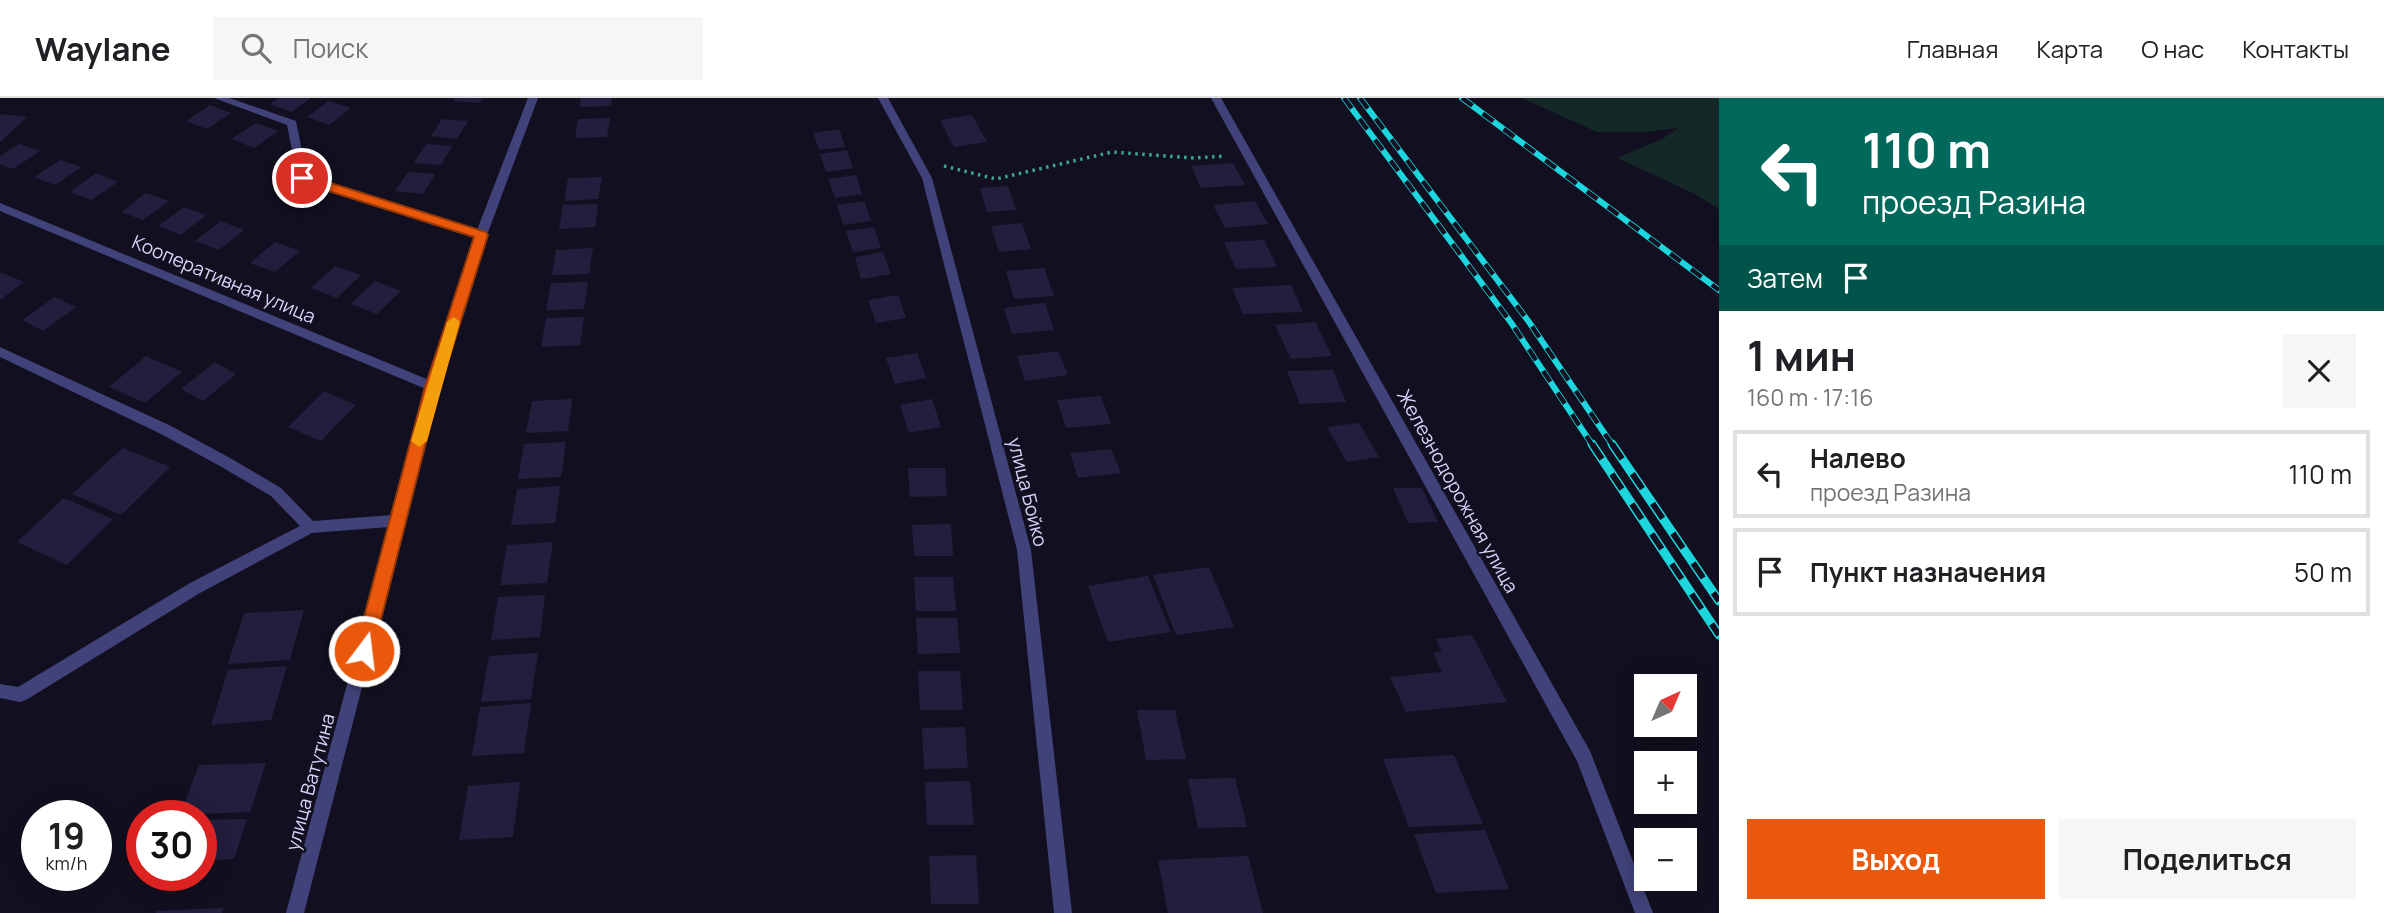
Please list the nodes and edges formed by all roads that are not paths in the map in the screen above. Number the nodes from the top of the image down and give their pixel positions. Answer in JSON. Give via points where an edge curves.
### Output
{"nodes":[{"id":1,"x":219,"y":98,"type":"edge"},
{"id":2,"x":533,"y":98,"type":"edge"},
{"id":3,"x":883,"y":98,"type":"edge"},
{"id":4,"x":1216,"y":98,"type":"edge"},
{"id":5,"x":0,"y":207,"type":"edge"},
{"id":6,"x":481,"y":235,"type":"junction"},
{"id":7,"x":0,"y":352,"type":"edge"},
{"id":8,"x":433,"y":387,"type":"junction"},
{"id":9,"x":399,"y":520,"type":"junction"},
{"id":10,"x":310,"y":527,"type":"junction"},
{"id":11,"x":0,"y":691,"type":"edge"},
{"id":12,"x":295,"y":913,"type":"edge"},
{"id":13,"x":1063,"y":913,"type":"edge"},
{"id":14,"x":1644,"y":913,"type":"edge"}],
"edges":[{"from":1,"to":6,"type":"street","via":[[292,123],[302,178]]},
{"from":2,"to":6,"type":"street","name":"улица Ватутина"},
{"from":3,"to":13,"type":"street","name":"улица Бойко","via":[[927,178],[1024,550]]},
{"from":4,"to":14,"type":"street","name":"Железнодорожная улица","via":[[1584,757]]},
{"from":5,"to":8,"type":"street","name":"Кооперативная улица"},
{"from":6,"to":8,"type":"street","name":"улица Ватутина"},
{"from":7,"to":10,"type":"street","via":[[225,462],[276,492]]},
{"from":8,"to":9,"type":"street","name":"улица Ватутина"},
{"from":9,"to":10,"type":"street"},
{"from":9,"to":12,"type":"street","name":"улица Ватутина"},
{"from":10,"to":11,"type":"street","via":[[195,587],[20,695]]}]}
